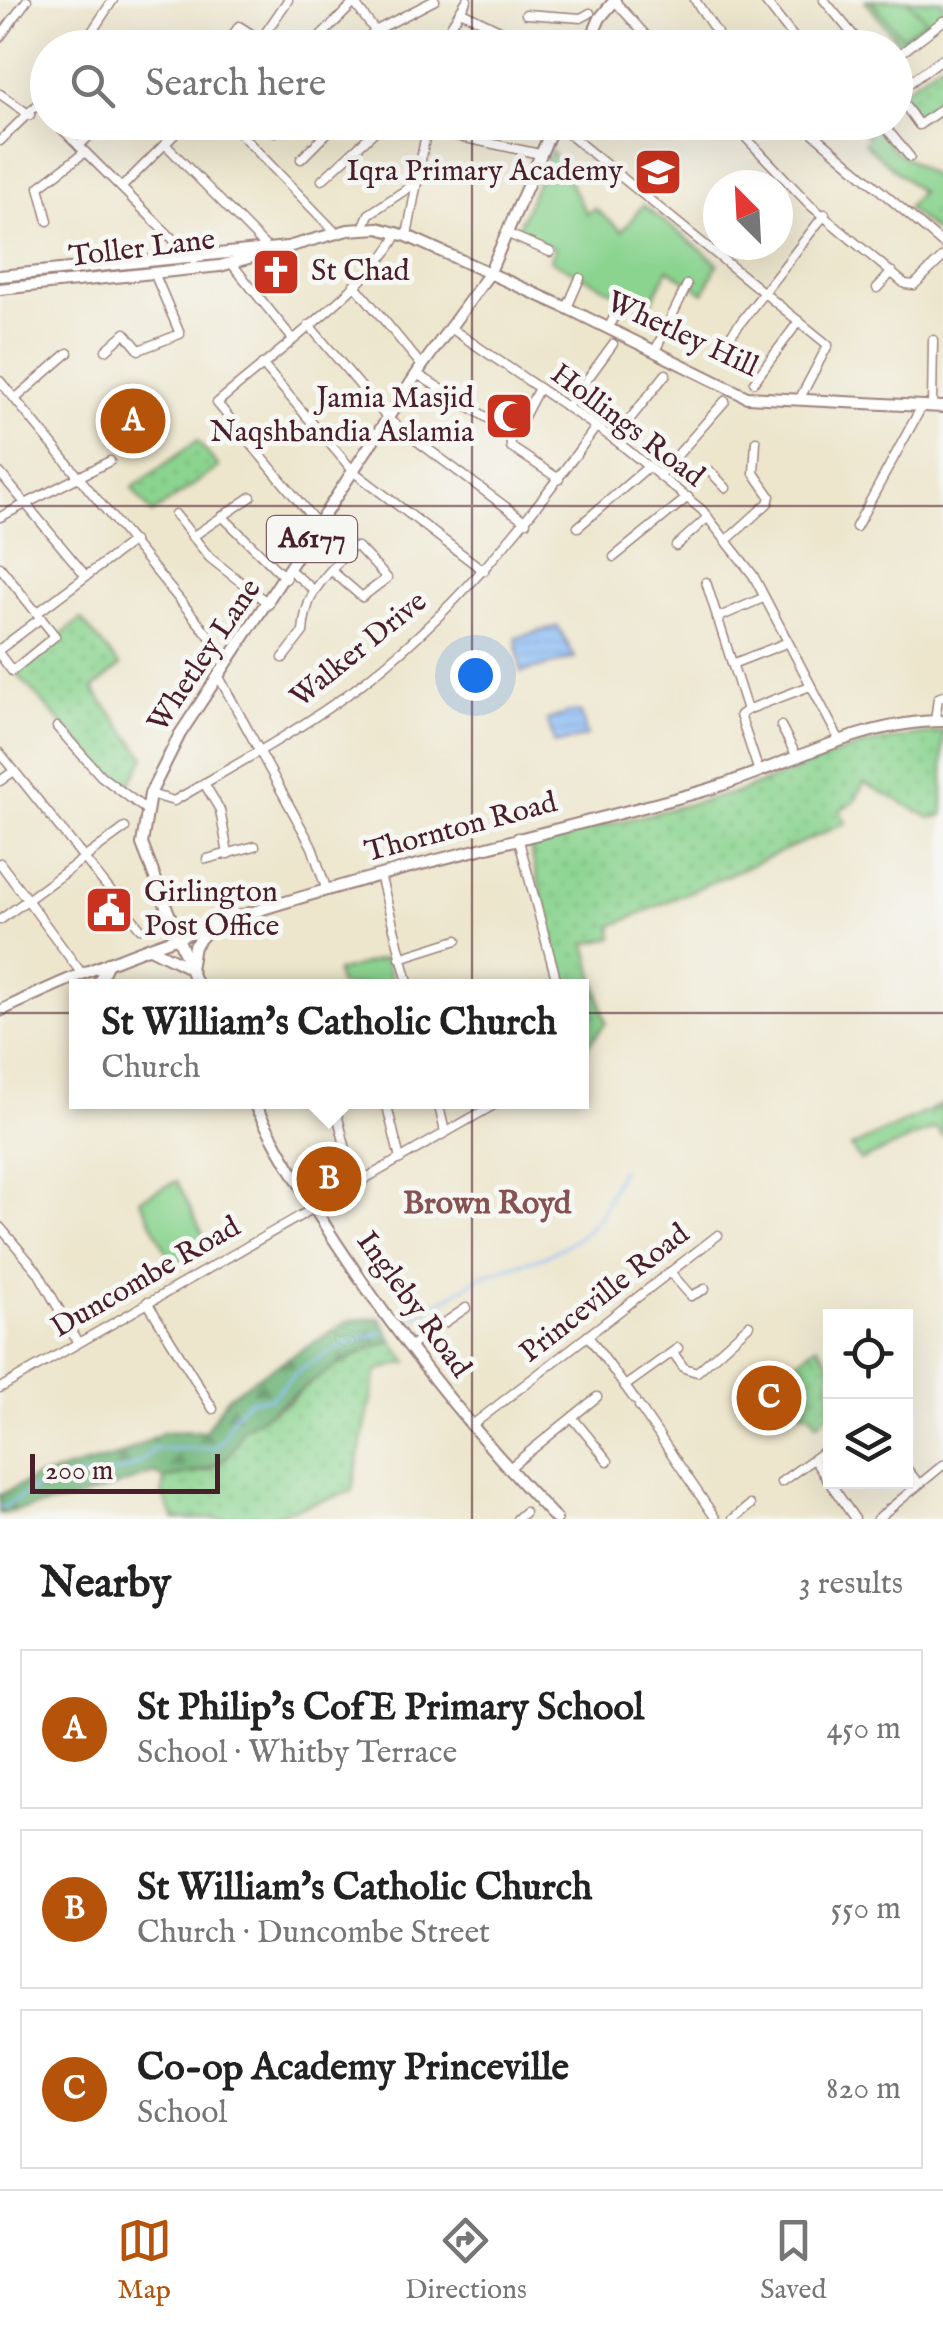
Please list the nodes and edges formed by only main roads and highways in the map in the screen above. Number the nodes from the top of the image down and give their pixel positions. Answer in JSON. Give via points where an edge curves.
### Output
{"nodes":[{"id":1,"x":614,"y":0,"type":"edge"},
{"id":2,"x":594,"y":30,"type":"edge"},
{"id":3,"x":547,"y":140,"type":"edge"},
{"id":4,"x":196,"y":265,"type":"junction"},
{"id":5,"x":489,"y":274,"type":"junction"},
{"id":6,"x":0,"y":276,"type":"edge"},
{"id":7,"x":34,"y":280,"type":"junction"},
{"id":8,"x":0,"y":289,"type":"edge"},
{"id":9,"x":932,"y":406,"type":"edge"},
{"id":10,"x":939,"y":721,"type":"edge"},
{"id":11,"x":211,"y":927,"type":"junction"},
{"id":12,"x":176,"y":937,"type":"junction"},
{"id":13,"x":148,"y":947,"type":"junction"},
{"id":14,"x":109,"y":962,"type":"junction"},
{"id":15,"x":189,"y":969,"type":"junction"},
{"id":16,"x":71,"y":979,"type":"edge"},
{"id":17,"x":101,"y":979,"type":"edge"},
{"id":18,"x":194,"y":979,"type":"edge"},
{"id":19,"x":69,"y":980,"type":"edge"},
{"id":20,"x":53,"y":987,"type":"junction"},
{"id":21,"x":69,"y":989,"type":"edge"},
{"id":22,"x":1,"y":1008,"type":"edge"},
{"id":23,"x":257,"y":1109,"type":"edge"},
{"id":24,"x":556,"y":1519,"type":"edge"}],
"edges":[{"from":1,"to":2,"type":"main road"},
{"from":3,"to":5,"type":"main road","number":"A6177"},
{"from":4,"to":5,"type":"main road","name":"Toller Lane","via":[[364,228],[402,234]]},
{"from":4,"to":7,"type":"main road","name":"Toller Lane"},
{"from":4,"to":7,"type":"main road","name":"Toller Lane","via":[[155,275]]},
{"from":5,"to":9,"type":"main road","name":"Whetley Hill","via":[[747,396]]},
{"from":5,"to":12,"type":"main road","name":"Whetley Lane","number":"A6177","via":[[180,734],[150,794],[142,844]]},
{"from":6,"to":7,"type":"main road","name":"Toller Lane"},
{"from":7,"to":8,"type":"main road","name":"Toller Lane"},
{"from":10,"to":11,"type":"main road","name":"Thornton Road","via":[[895,725],[704,790]]},
{"from":11,"to":12,"type":"main road","name":"Thornton Road"},
{"from":11,"to":15,"type":"main road","via":[[194,946]]},
{"from":12,"to":13,"type":"main road","name":"Thornton Road"},
{"from":12,"to":15,"type":"main road","number":"A6177"},
{"from":13,"to":14,"type":"main road","name":"Thornton Road"},
{"from":13,"to":15,"type":"main road"},
{"from":14,"to":16,"type":"main road","name":"Thornton Road"},
{"from":14,"to":17,"type":"main road"},
{"from":15,"to":18,"type":"main road","number":"A6177"},
{"from":19,"to":20,"type":"main road","name":"Thornton Road"},
{"from":20,"to":21,"type":"main road"},
{"from":20,"to":22,"type":"main road","name":"Thornton Road"},
{"from":23,"to":24,"type":"main road","name":"Ingleby Road","via":[[409,1347]]}]}
